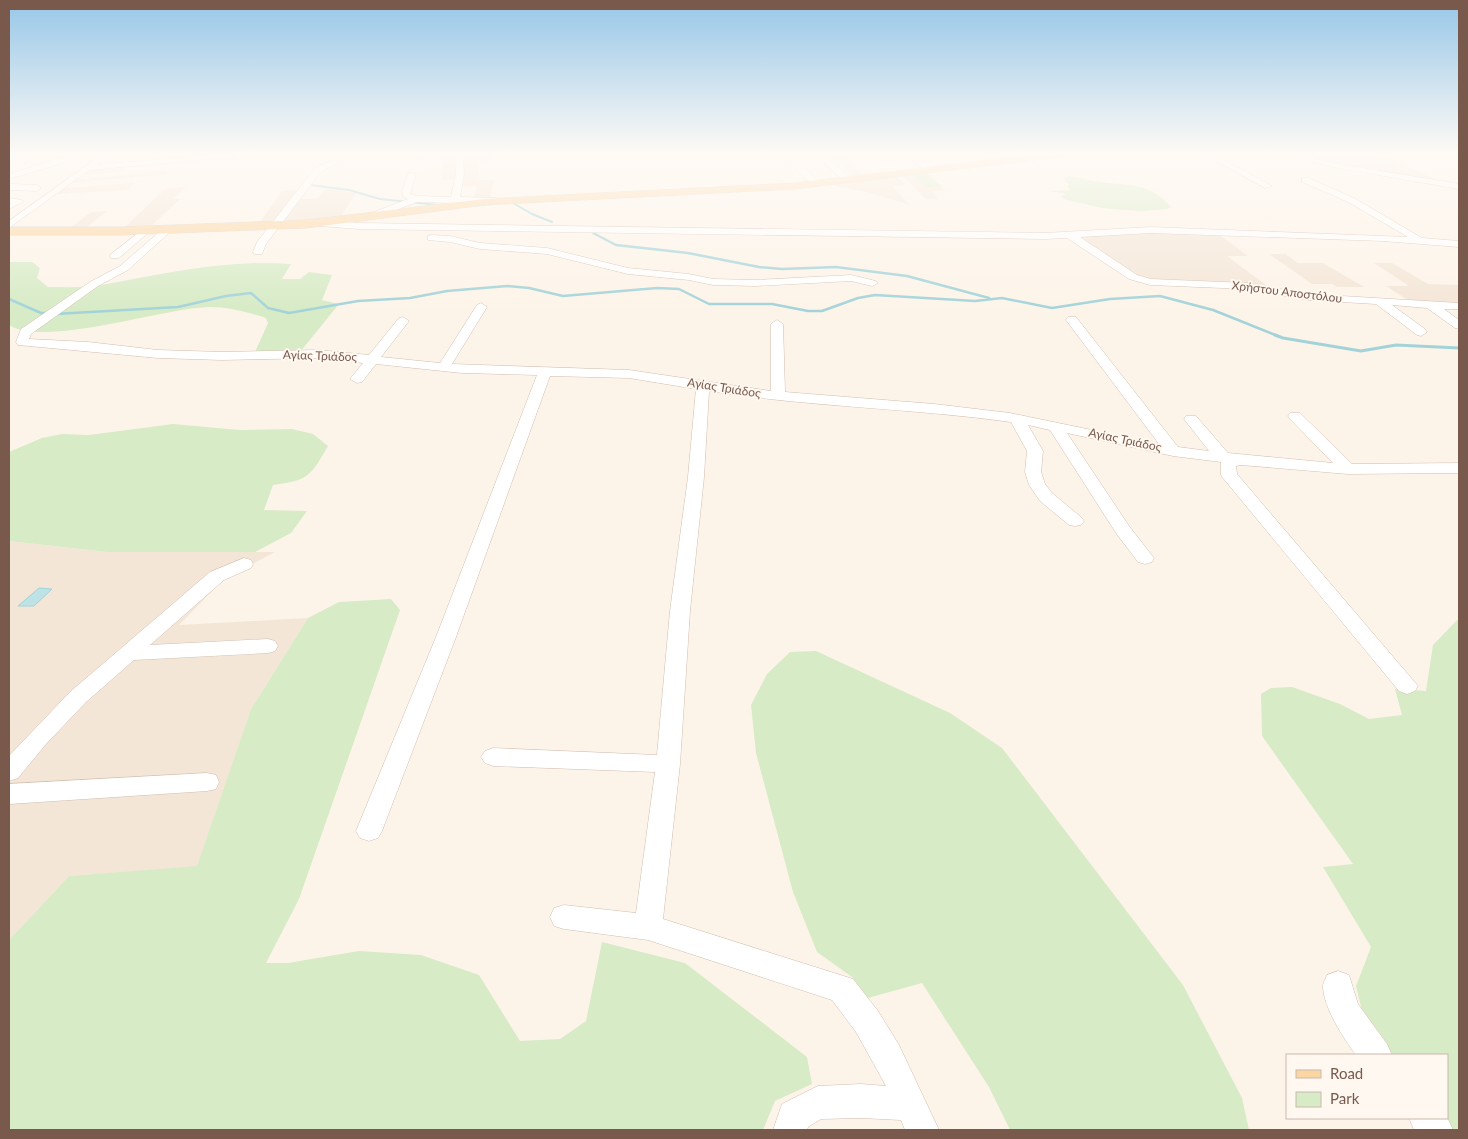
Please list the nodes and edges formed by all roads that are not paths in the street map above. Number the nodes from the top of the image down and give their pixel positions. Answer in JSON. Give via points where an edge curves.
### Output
{"nodes":[{"id":1,"x":35,"y":206,"type":"edge"},
{"id":2,"x":291,"y":206,"type":"edge"},
{"id":3,"x":397,"y":206,"type":"edge"},
{"id":4,"x":437,"y":206,"type":"edge"},
{"id":5,"x":1362,"y":206,"type":"edge"},
{"id":6,"x":369,"y":217,"type":"junction"},
{"id":7,"x":319,"y":223,"type":"junction"},
{"id":8,"x":9,"y":225,"type":"edge"},
{"id":9,"x":276,"y":226,"type":"junction"},
{"id":10,"x":359,"y":226,"type":"junction"},
{"id":11,"x":168,"y":229,"type":"junction"},
{"id":12,"x":146,"y":230,"type":"junction"},
{"id":13,"x":9,"y":231,"type":"edge"},
{"id":14,"x":1068,"y":235,"type":"junction"},
{"id":15,"x":1422,"y":241,"type":"junction"},
{"id":16,"x":1459,"y":244,"type":"edge"},
{"id":17,"x":258,"y":252,"type":"dead end"},
{"id":18,"x":115,"y":256,"type":"dead end"},
{"id":19,"x":872,"y":283,"type":"dead end"},
{"id":20,"x":1377,"y":300,"type":"junction"},
{"id":21,"x":1429,"y":304,"type":"junction"},
{"id":22,"x":1459,"y":306,"type":"edge"},
{"id":23,"x":481,"y":307,"type":"dead end"},
{"id":24,"x":47,"y":317,"type":"joint"},
{"id":25,"x":1072,"y":320,"type":"dead end"},
{"id":26,"x":404,"y":321,"type":"dead end"},
{"id":27,"x":777,"y":324,"type":"dead end"},
{"id":28,"x":1459,"y":325,"type":"edge"},
{"id":29,"x":1421,"y":332,"type":"dead end"},
{"id":30,"x":374,"y":359,"type":"junction"},
{"id":31,"x":444,"y":367,"type":"junction"},
{"id":32,"x":546,"y":371,"type":"junction"},
{"id":33,"x":357,"y":380,"type":"dead end"},
{"id":34,"x":703,"y":384,"type":"junction"},
{"id":35,"x":778,"y":396,"type":"junction"},
{"id":36,"x":1295,"y":416,"type":"dead end"},
{"id":37,"x":1016,"y":418,"type":"junction"},
{"id":38,"x":1191,"y":419,"type":"dead end"},
{"id":39,"x":1058,"y":426,"type":"junction"},
{"id":40,"x":1173,"y":451,"type":"junction"},
{"id":41,"x":1231,"y":458,"type":"junction"},
{"id":42,"x":1459,"y":468,"type":"edge"},
{"id":43,"x":1348,"y":469,"type":"junction"},
{"id":44,"x":1075,"y":520,"type":"dead end"},
{"id":45,"x":1145,"y":558,"type":"dead end"},
{"id":46,"x":244,"y":564,"type":"dead end"},
{"id":47,"x":268,"y":646,"type":"dead end"},
{"id":48,"x":131,"y":652,"type":"junction"},
{"id":49,"x":1407,"y":686,"type":"dead end"},
{"id":50,"x":493,"y":757,"type":"dead end"},
{"id":51,"x":668,"y":764,"type":"junction"},
{"id":52,"x":9,"y":772,"type":"edge"},
{"id":53,"x":207,"y":782,"type":"dead end"},
{"id":54,"x":9,"y":794,"type":"edge"},
{"id":55,"x":369,"y":830,"type":"dead end"},
{"id":56,"x":564,"y":917,"type":"dead end"},
{"id":57,"x":648,"y":927,"type":"junction"},
{"id":58,"x":1338,"y":985,"type":"dead end"},
{"id":59,"x":1375,"y":1054,"type":"edge"},
{"id":60,"x":917,"y":1117,"type":"edge"},
{"id":61,"x":1427,"y":1119,"type":"edge"},
{"id":62,"x":790,"y":1130,"type":"edge"},
{"id":63,"x":1436,"y":1130,"type":"edge"}],
"edges":[{"from":1,"to":8,"type":"street"},
{"from":2,"to":9,"type":"street"},
{"from":3,"to":6,"type":"street"},
{"from":4,"to":6,"type":"main road"},
{"from":5,"to":15,"type":"street"},
{"from":6,"to":7,"type":"main road"},
{"from":7,"to":9,"type":"main road"},
{"from":7,"to":10,"type":"street"},
{"from":9,"to":11,"type":"main road"},
{"from":9,"to":17,"type":"street"},
{"from":10,"to":14,"type":"street"},
{"from":10,"to":19,"type":"street","via":[[480,246],[547,251],[628,271],[713,282],[851,278]]},
{"from":11,"to":12,"type":"main road"},
{"from":11,"to":24,"type":"street","via":[[124,268],[94,284]]},
{"from":12,"to":13,"type":"main road"},
{"from":12,"to":18,"type":"street"},
{"from":14,"to":15,"type":"street","via":[[1150,230]]},
{"from":14,"to":20,"type":"street","name":"Χρήστου Αποστόλου","via":[[1141,280],[1247,286],[1308,297]]},
{"from":15,"to":16,"type":"street"},
{"from":20,"to":21,"type":"street","name":"Χρήστου Αποστόλου"},
{"from":20,"to":29,"type":"street"},
{"from":21,"to":22,"type":"street","name":"Χρήστου Αποστόλου"},
{"from":21,"to":28,"type":"street"},
{"from":23,"to":31,"type":"street"},
{"from":24,"to":30,"type":"street","name":"Αγίας Τριάδος","via":[[25,332],[22,342],[158,354],[318,354]]},
{"from":25,"to":40,"type":"street"},
{"from":26,"to":30,"type":"street"},
{"from":27,"to":35,"type":"street"},
{"from":30,"to":31,"type":"street","name":"Αγίας Τριάδος"},
{"from":30,"to":33,"type":"street"},
{"from":31,"to":32,"type":"street","name":"Αγίας Τριάδος"},
{"from":32,"to":34,"type":"street","name":"Αγίας Τριάδος","via":[[628,374]]},
{"from":32,"to":55,"type":"street"},
{"from":34,"to":35,"type":"street","name":"Αγίας Τριάδος"},
{"from":34,"to":51,"type":"street"},
{"from":35,"to":37,"type":"street","name":"Αγίας Τριάδος"},
{"from":36,"to":43,"type":"street"},
{"from":37,"to":39,"type":"street","name":"Αγίας Τριάδος"},
{"from":37,"to":44,"type":"street","via":[[1035,451],[1033,472],[1038,485],[1054,505]]},
{"from":38,"to":41,"type":"street"},
{"from":39,"to":40,"type":"street","name":"Αγίας Τριάδος"},
{"from":39,"to":45,"type":"street","via":[[1057,430],[1083,471]]},
{"from":40,"to":41,"type":"street","name":"Αγίας Τριάδος"},
{"from":41,"to":43,"type":"street","name":"Αγίας Τριάδος"},
{"from":41,"to":49,"type":"street","via":[[1228,475]]},
{"from":42,"to":43,"type":"street","name":"Αγίας Τριάδος"},
{"from":46,"to":48,"type":"street","via":[[217,576]]},
{"from":47,"to":48,"type":"street"},
{"from":48,"to":52,"type":"street","via":[[78,697]]},
{"from":50,"to":51,"type":"street"},
{"from":51,"to":57,"type":"street"},
{"from":53,"to":54,"type":"street"},
{"from":56,"to":57,"type":"street"},
{"from":57,"to":60,"type":"street","via":[[842,989],[862,1012]]},
{"from":58,"to":59,"type":"street","via":[[1352,1026]]},
{"from":60,"to":62,"type":"street","via":[[861,1101],[818,1103],[794,1116]]},
{"from":61,"to":63,"type":"street"}]}
